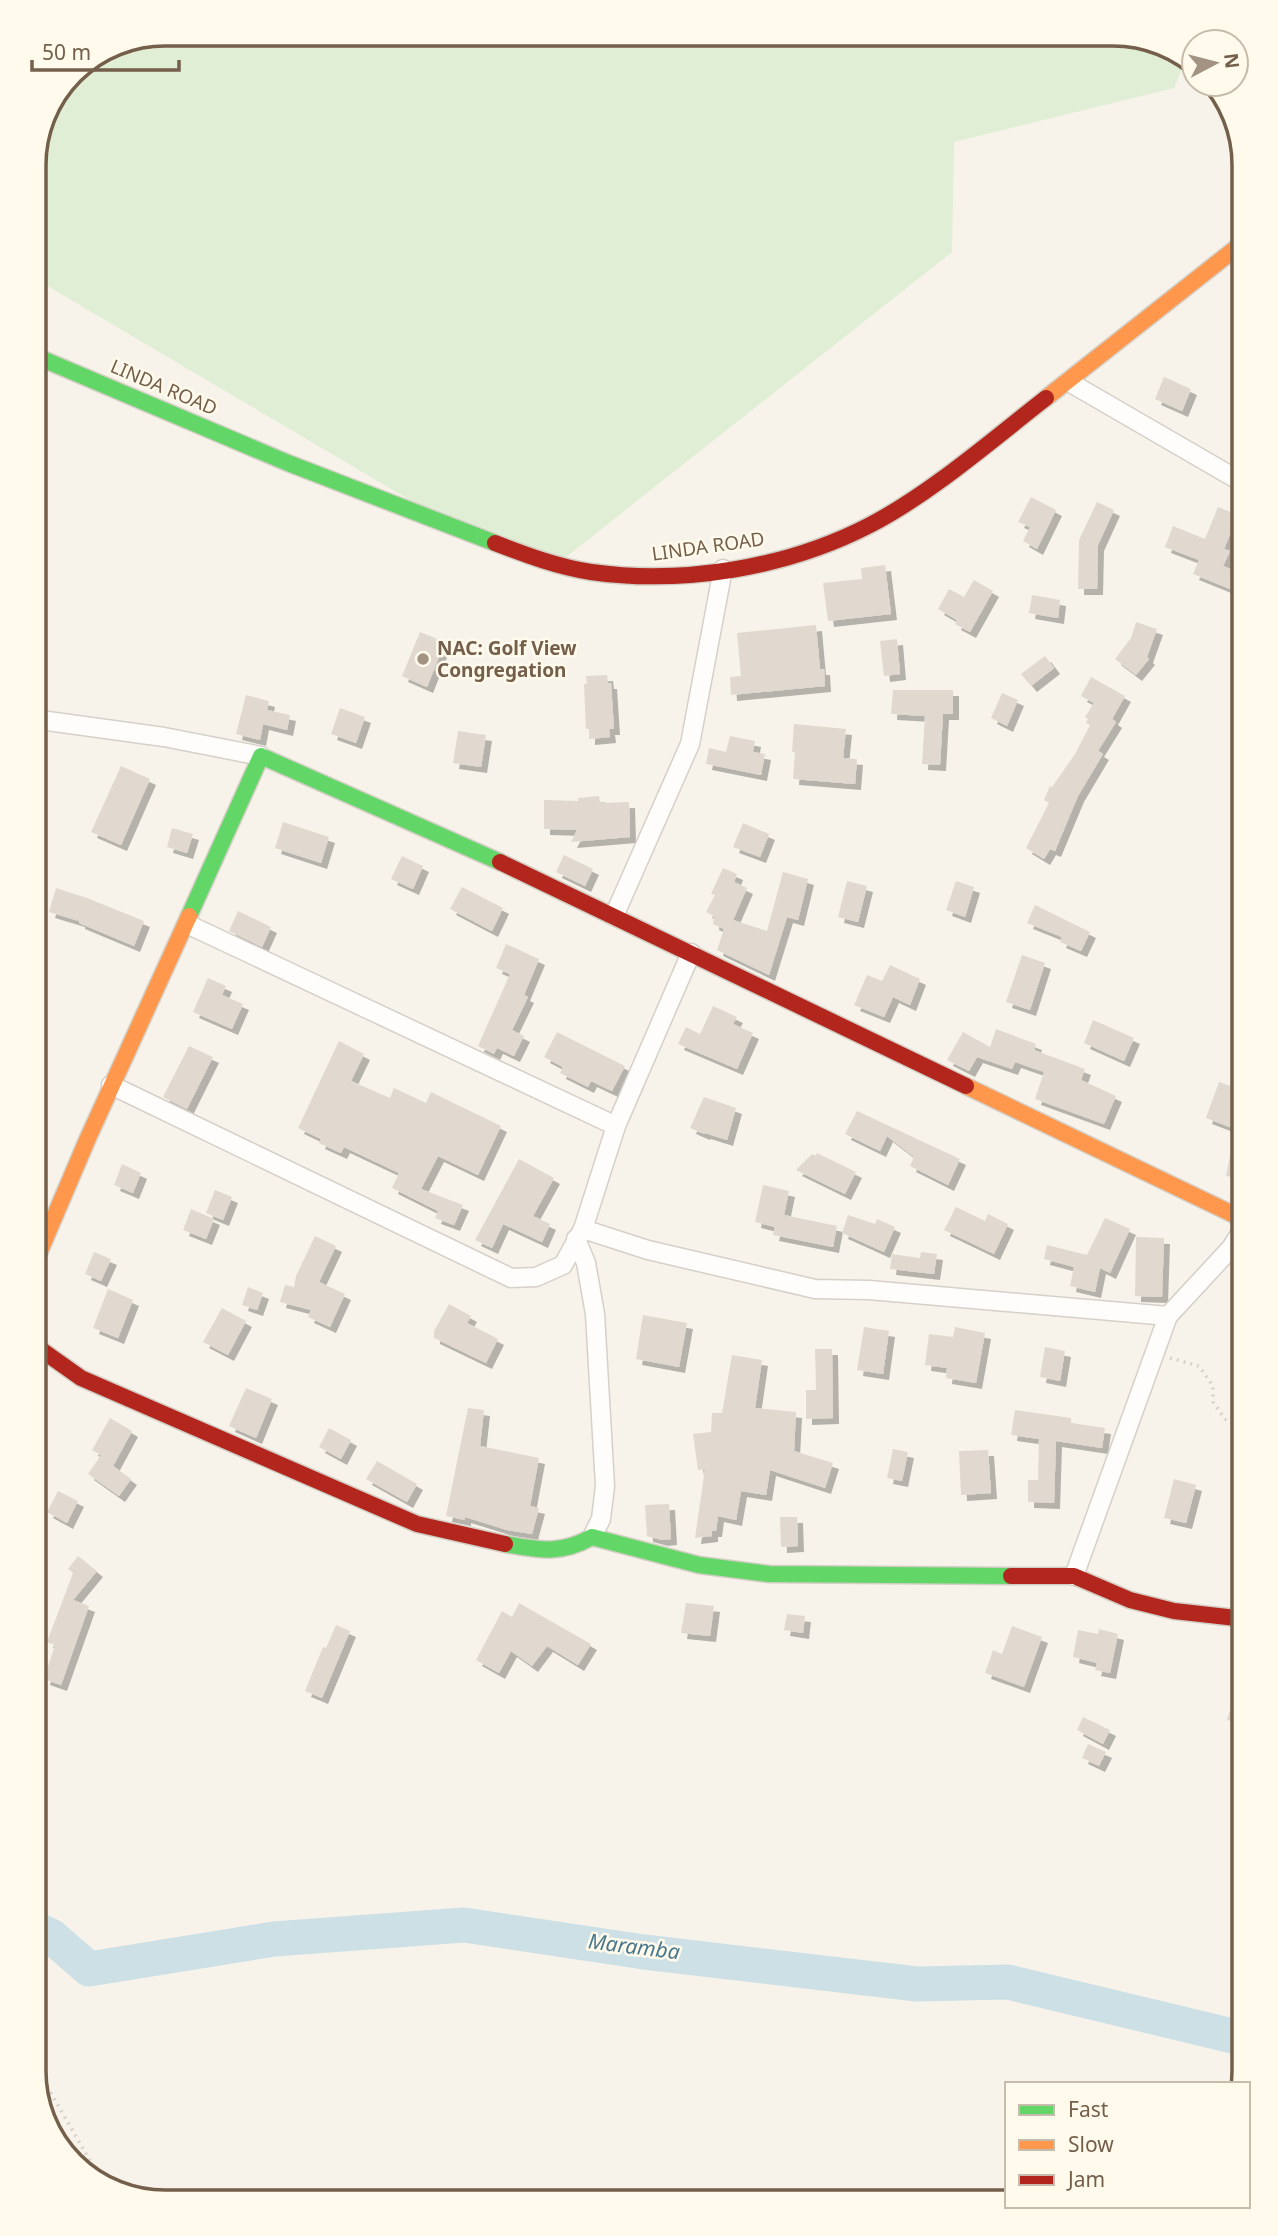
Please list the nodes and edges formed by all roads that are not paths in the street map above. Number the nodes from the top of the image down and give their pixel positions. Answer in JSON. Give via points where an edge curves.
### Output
{"nodes":[{"id":1,"x":1232,"y":251,"type":"edge"},
{"id":2,"x":46,"y":360,"type":"edge"},
{"id":3,"x":1069,"y":382,"type":"junction"},
{"id":4,"x":1232,"y":476,"type":"edge"},
{"id":5,"x":723,"y":569,"type":"junction"},
{"id":6,"x":46,"y":721,"type":"edge"},
{"id":7,"x":261,"y":756,"type":"junction"},
{"id":8,"x":614,"y":916,"type":"junction"},
{"id":9,"x":187,"y":923,"type":"junction"},
{"id":10,"x":691,"y":953,"type":"junction"},
{"id":11,"x":111,"y":1086,"type":"junction"},
{"id":12,"x":616,"y":1126,"type":"junction"},
{"id":13,"x":1232,"y":1214,"type":"edge"},
{"id":14,"x":580,"y":1234,"type":"junction"},
{"id":15,"x":46,"y":1235,"type":"edge"},
{"id":16,"x":1232,"y":1246,"type":"edge"},
{"id":17,"x":1168,"y":1315,"type":"junction"},
{"id":18,"x":46,"y":1353,"type":"edge"},
{"id":19,"x":592,"y":1537,"type":"junction"},
{"id":20,"x":1074,"y":1576,"type":"junction"},
{"id":21,"x":1232,"y":1618,"type":"edge"}],
"edges":[{"from":1,"to":3,"type":"street","name":"LINDA ROAD"},
{"from":2,"to":5,"type":"street","name":"LINDA ROAD","via":[[375,498],[545,561],[623,576],[661,577]]},
{"from":3,"to":4,"type":"street"},
{"from":3,"to":5,"type":"street","name":"LINDA ROAD","via":[[871,525],[804,552]]},
{"from":5,"to":8,"type":"street","via":[[690,744]]},
{"from":6,"to":7,"type":"street"},
{"from":7,"to":8,"type":"street"},
{"from":7,"to":9,"type":"street"},
{"from":8,"to":10,"type":"street"},
{"from":9,"to":11,"type":"street"},
{"from":9,"to":12,"type":"street"},
{"from":10,"to":12,"type":"street"},
{"from":10,"to":13,"type":"street"},
{"from":11,"to":14,"type":"street","via":[[511,1278],[536,1276],[563,1265]]},
{"from":11,"to":15,"type":"street"},
{"from":12,"to":14,"type":"street"},
{"from":14,"to":17,"type":"street","via":[[815,1289]]},
{"from":14,"to":19,"type":"street","via":[[596,1314],[605,1486],[601,1519]]},
{"from":16,"to":17,"type":"street"},
{"from":17,"to":20,"type":"street"},
{"from":18,"to":19,"type":"street","via":[[81,1378],[417,1524],[547,1551],[574,1548]]},
{"from":19,"to":20,"type":"street","via":[[699,1565],[769,1574]]},
{"from":20,"to":21,"type":"street","via":[[1141,1603]]}]}
